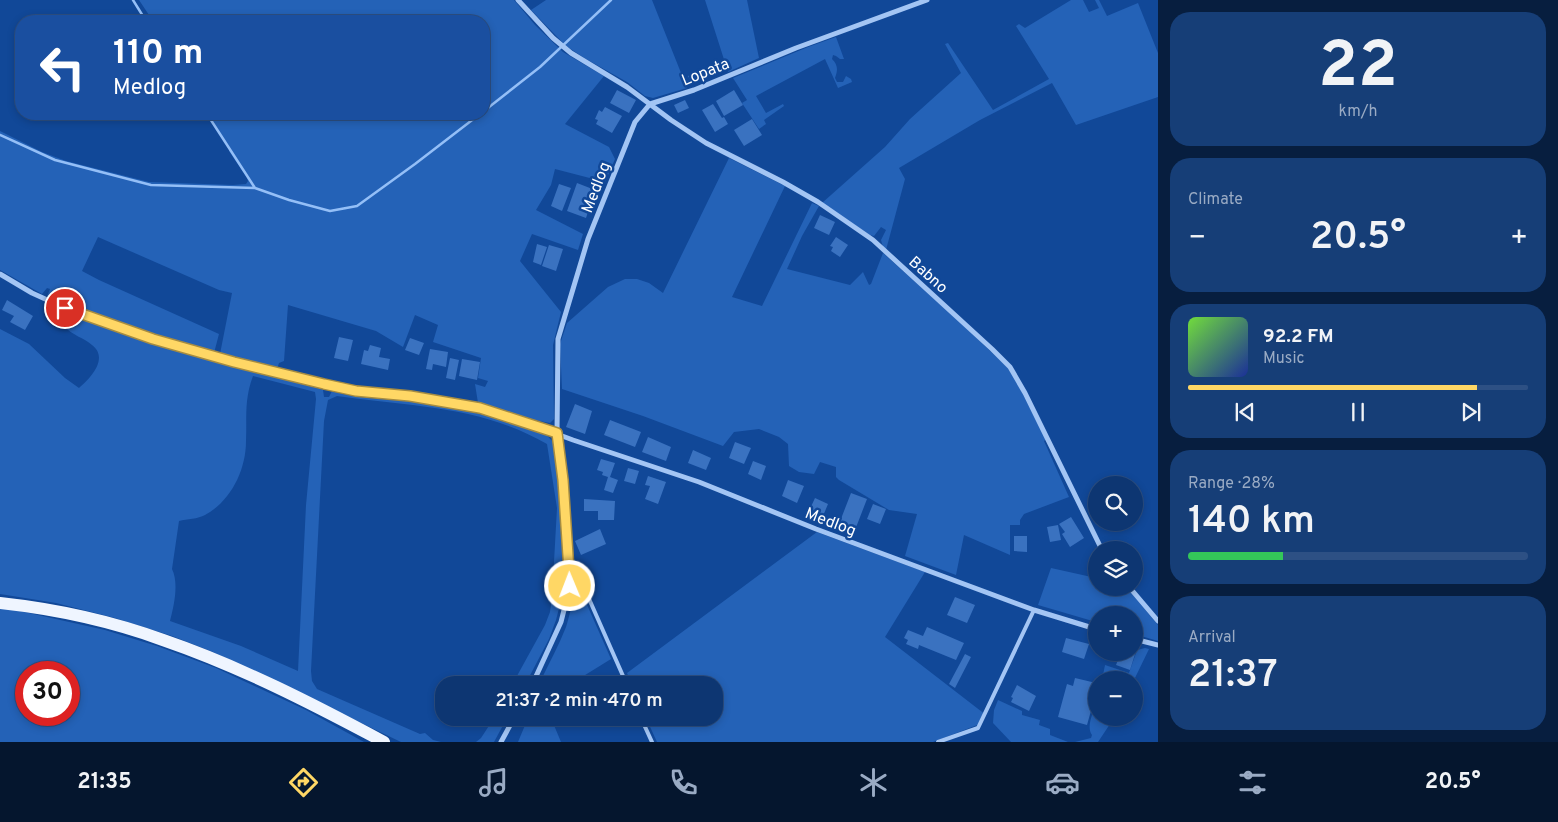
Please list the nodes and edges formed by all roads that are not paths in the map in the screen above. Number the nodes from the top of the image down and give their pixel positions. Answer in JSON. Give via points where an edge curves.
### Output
{"nodes":[{"id":1,"x":518,"y":0,"type":"edge"},
{"id":2,"x":927,"y":0,"type":"edge"},
{"id":3,"x":650,"y":104,"type":"junction"},
{"id":4,"x":0,"y":274,"type":"edge"},
{"id":5,"x":557,"y":433,"type":"junction"},
{"id":6,"x":1098,"y":541,"type":"edge"},
{"id":7,"x":570,"y":586,"type":"junction"},
{"id":8,"x":1137,"y":596,"type":"edge"},
{"id":9,"x":0,"y":603,"type":"edge"},
{"id":10,"x":1034,"y":610,"type":"junction"},
{"id":11,"x":1158,"y":620,"type":"edge"},
{"id":12,"x":1088,"y":627,"type":"edge"},
{"id":13,"x":1143,"y":641,"type":"edge"},
{"id":14,"x":1158,"y":645,"type":"edge"},
{"id":15,"x":536,"y":676,"type":"edge"},
{"id":16,"x":623,"y":676,"type":"edge"},
{"id":17,"x":510,"y":726,"type":"edge"},
{"id":18,"x":645,"y":726,"type":"edge"},
{"id":19,"x":384,"y":742,"type":"edge"},
{"id":20,"x":501,"y":742,"type":"edge"},
{"id":21,"x":652,"y":742,"type":"edge"},
{"id":22,"x":938,"y":742,"type":"edge"}],
"edges":[{"from":1,"to":3,"type":"street","via":[[571,53]]},
{"from":2,"to":3,"type":"street","name":"Lopata"},
{"from":3,"to":5,"type":"street","name":"Medlog","via":[[634,122],[588,239],[563,317],[558,346]]},
{"from":3,"to":6,"type":"street","name":"Babno","via":[[706,143],[818,202],[873,240],[992,349],[1010,367],[1025,393]]},
{"from":4,"to":5,"type":"street","name":"Medlog","via":[[65,308],[216,357],[356,391],[480,408]]},
{"from":5,"to":7,"type":"street"},
{"from":5,"to":10,"type":"street","name":"Medlog","via":[[699,482]]},
{"from":7,"to":15,"type":"street","via":[[561,622]]},
{"from":7,"to":16,"type":"lane","via":[[586,592]]},
{"from":8,"to":11,"type":"street"},
{"from":9,"to":19,"type":"main road","via":[[91,619],[162,639],[222,663]]},
{"from":10,"to":12,"type":"street","name":"Medlog"},
{"from":10,"to":22,"type":"lane","via":[[978,728]]},
{"from":13,"to":14,"type":"street"},
{"from":17,"to":20,"type":"street"},
{"from":18,"to":21,"type":"lane"}]}
